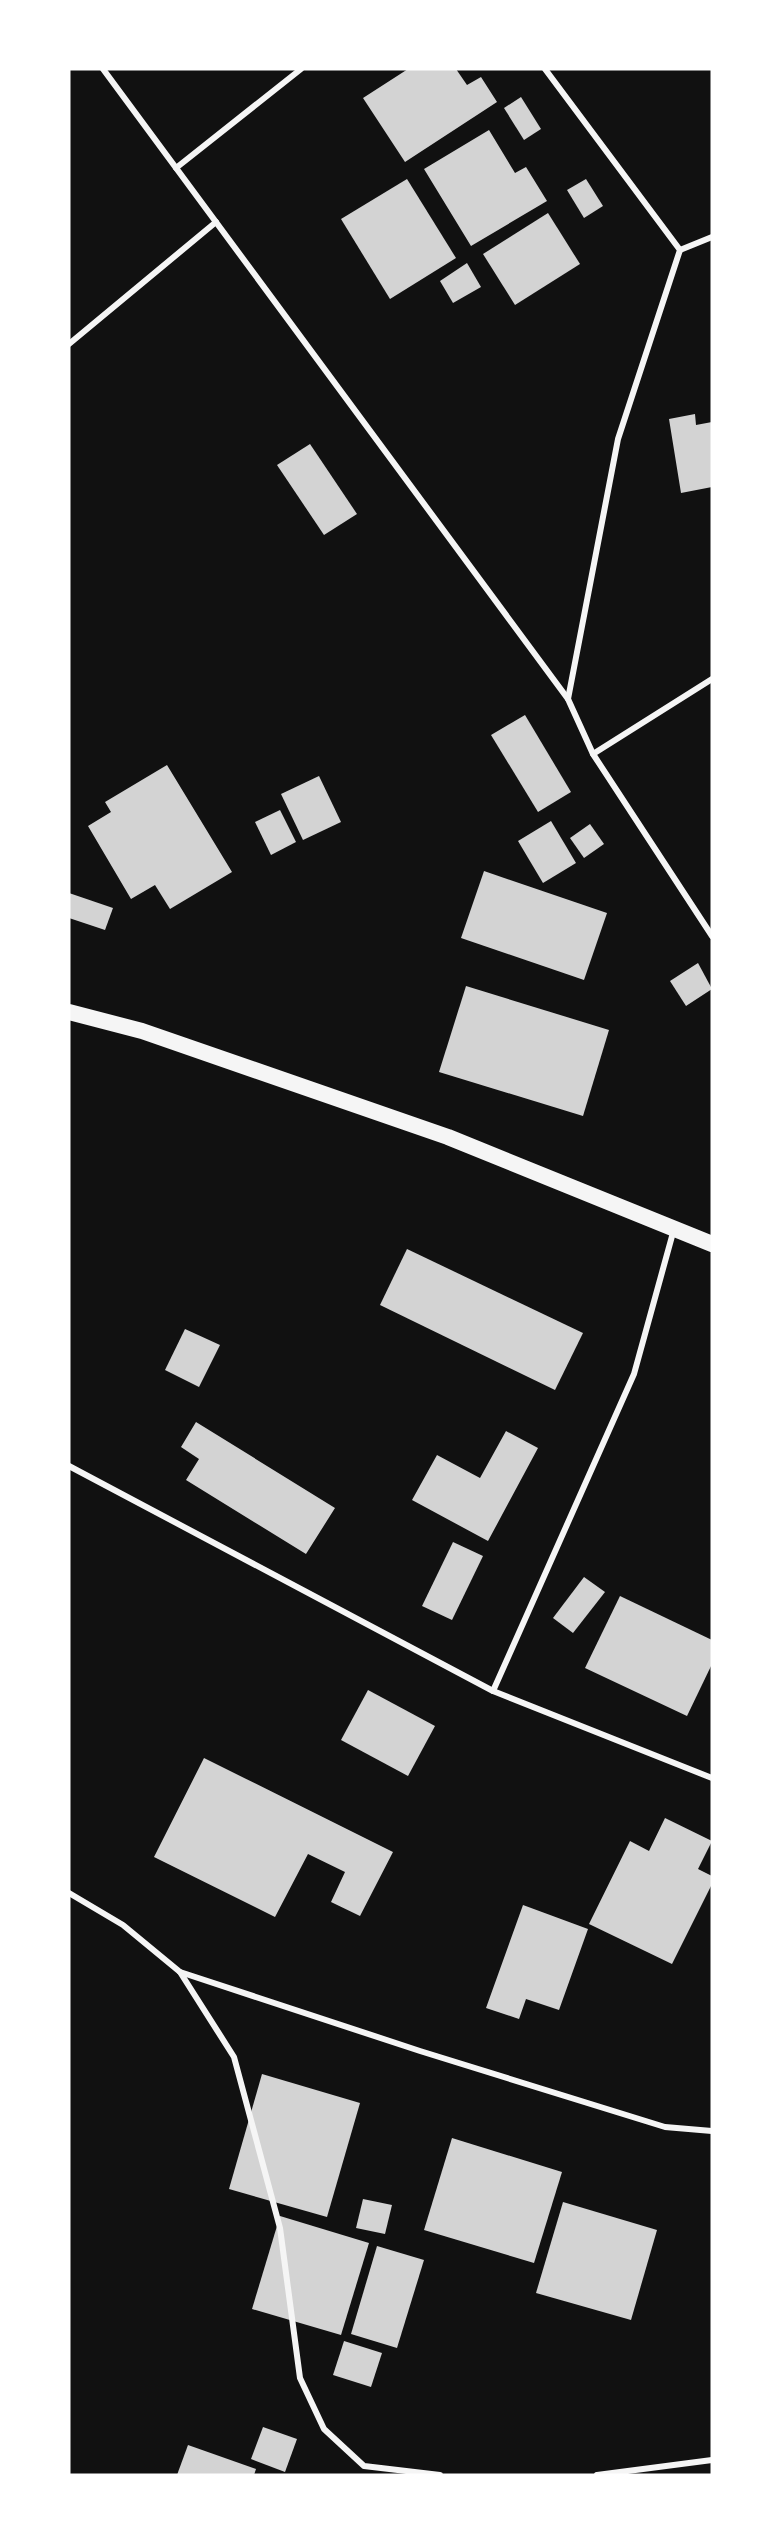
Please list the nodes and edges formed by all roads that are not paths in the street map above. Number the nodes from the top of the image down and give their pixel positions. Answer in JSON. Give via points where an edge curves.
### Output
{"nodes":[{"id":1,"x":103,"y":69,"type":"edge"},
{"id":2,"x":301,"y":69,"type":"edge"},
{"id":3,"x":545,"y":69,"type":"edge"},
{"id":4,"x":176,"y":168,"type":"junction"},
{"id":5,"x":216,"y":222,"type":"junction"},
{"id":6,"x":712,"y":237,"type":"edge"},
{"id":7,"x":680,"y":250,"type":"junction"},
{"id":8,"x":69,"y":344,"type":"edge"},
{"id":9,"x":712,"y":679,"type":"edge"},
{"id":10,"x":568,"y":699,"type":"junction"},
{"id":11,"x":593,"y":754,"type":"junction"},
{"id":12,"x":712,"y":936,"type":"edge"},
{"id":13,"x":69,"y":1012,"type":"edge"},
{"id":14,"x":674,"y":1229,"type":"junction"},
{"id":15,"x":712,"y":1244,"type":"edge"},
{"id":16,"x":69,"y":1466,"type":"edge"},
{"id":17,"x":493,"y":1691,"type":"junction"},
{"id":18,"x":712,"y":1778,"type":"edge"},
{"id":19,"x":69,"y":1893,"type":"edge"},
{"id":20,"x":180,"y":1972,"type":"junction"},
{"id":21,"x":712,"y":2131,"type":"edge"},
{"id":22,"x":712,"y":2460,"type":"edge"},
{"id":23,"x":440,"y":2475,"type":"edge"},
{"id":24,"x":597,"y":2475,"type":"edge"}],
"edges":[{"from":1,"to":4,"type":"street"},
{"from":2,"to":4,"type":"street"},
{"from":3,"to":7,"type":"street"},
{"from":4,"to":5,"type":"street"},
{"from":5,"to":8,"type":"street"},
{"from":5,"to":10,"type":"street"},
{"from":6,"to":7,"type":"street"},
{"from":7,"to":10,"type":"street","via":[[618,439]]},
{"from":9,"to":11,"type":"street"},
{"from":10,"to":11,"type":"street"},
{"from":11,"to":12,"type":"street"},
{"from":13,"to":14,"type":"highway","via":[[142,1031],[448,1137]]},
{"from":14,"to":15,"type":"highway"},
{"from":14,"to":17,"type":"street","via":[[634,1374]]},
{"from":16,"to":17,"type":"street"},
{"from":17,"to":18,"type":"street"},
{"from":19,"to":20,"type":"street","via":[[123,1925]]},
{"from":20,"to":21,"type":"street","via":[[665,2127]]},
{"from":20,"to":23,"type":"street","via":[[234,2056],[280,2228],[300,2379],[324,2429],[364,2466]]},
{"from":22,"to":24,"type":"street"}]}
